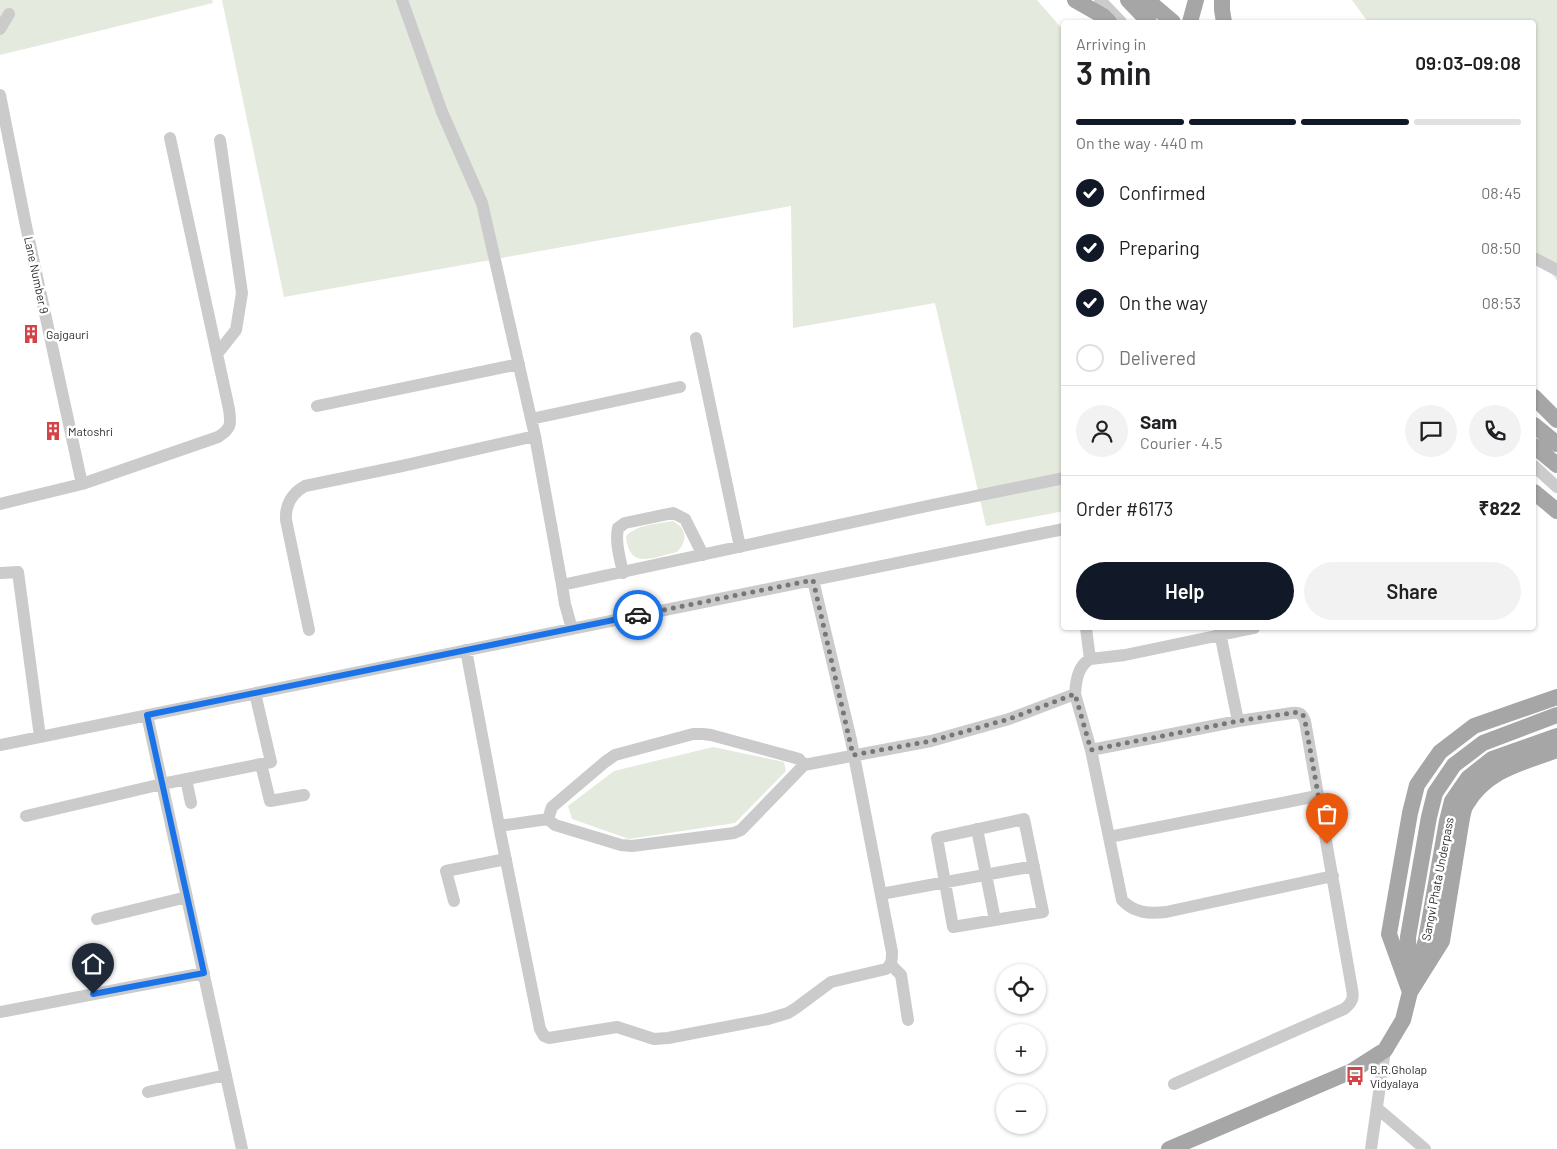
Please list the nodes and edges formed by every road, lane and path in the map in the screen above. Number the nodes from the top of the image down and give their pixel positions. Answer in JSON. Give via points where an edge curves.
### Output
{"nodes":[{"id":1,"x":402,"y":0,"type":"edge"},
{"id":2,"x":1069,"y":0,"type":"edge"},
{"id":3,"x":1075,"y":0,"type":"edge"},
{"id":4,"x":1100,"y":0,"type":"edge"},
{"id":5,"x":1128,"y":0,"type":"edge"},
{"id":6,"x":1147,"y":0,"type":"edge"},
{"id":7,"x":1196,"y":0,"type":"edge"},
{"id":8,"x":9,"y":14,"type":"dead end"},
{"id":9,"x":1087,"y":20,"type":"edge"},
{"id":10,"x":1107,"y":20,"type":"edge"},
{"id":11,"x":1119,"y":20,"type":"edge"},
{"id":12,"x":1147,"y":20,"type":"edge"},
{"id":13,"x":1171,"y":20,"type":"edge"},
{"id":14,"x":1191,"y":20,"type":"edge"},
{"id":15,"x":0,"y":28,"type":"edge"},
{"id":16,"x":0,"y":95,"type":"edge"},
{"id":17,"x":170,"y":138,"type":"dead end"},
{"id":18,"x":220,"y":140,"type":"dead end"},
{"id":19,"x":1536,"y":259,"type":"edge"},
{"id":20,"x":1557,"y":270,"type":"edge"},
{"id":21,"x":696,"y":338,"type":"dead end"},
{"id":22,"x":217,"y":354,"type":"junction"},
{"id":23,"x":519,"y":364,"type":"junction"},
{"id":24,"x":680,"y":387,"type":"dead end"},
{"id":25,"x":1536,"y":399,"type":"edge"},
{"id":26,"x":317,"y":406,"type":"dead end"},
{"id":27,"x":531,"y":419,"type":"junction"},
{"id":28,"x":1557,"y":420,"type":"edge"},
{"id":29,"x":1536,"y":427,"type":"edge"},
{"id":30,"x":535,"y":436,"type":"junction"},
{"id":31,"x":1557,"y":444,"type":"edge"},
{"id":32,"x":1536,"y":448,"type":"edge"},
{"id":33,"x":1557,"y":466,"type":"edge"},
{"id":34,"x":1536,"y":468,"type":"edge"},
{"id":35,"x":1061,"y":479,"type":"edge"},
{"id":36,"x":82,"y":484,"type":"junction"},
{"id":37,"x":1557,"y":487,"type":"edge"},
{"id":38,"x":1536,"y":489,"type":"edge"},
{"id":39,"x":1536,"y":494,"type":"edge"},
{"id":40,"x":0,"y":504,"type":"edge"},
{"id":41,"x":1557,"y":506,"type":"edge"},
{"id":42,"x":1557,"y":511,"type":"edge"},
{"id":43,"x":1061,"y":530,"type":"edge"},
{"id":44,"x":740,"y":547,"type":"junction"},
{"id":45,"x":703,"y":555,"type":"junction"},
{"id":46,"x":623,"y":572,"type":"junction"},
{"id":47,"x":0,"y":573,"type":"edge"},
{"id":48,"x":813,"y":580,"type":"junction"},
{"id":49,"x":562,"y":585,"type":"junction"},
{"id":50,"x":572,"y":629,"type":"junction"},
{"id":51,"x":309,"y":630,"type":"dead end"},
{"id":52,"x":1086,"y":630,"type":"edge"},
{"id":53,"x":1219,"y":631,"type":"edge"},
{"id":54,"x":466,"y":650,"type":"junction"},
{"id":55,"x":1090,"y":659,"type":"junction"},
{"id":56,"x":255,"y":693,"type":"junction"},
{"id":57,"x":1075,"y":694,"type":"junction"},
{"id":58,"x":1557,"y":697,"type":"edge"},
{"id":59,"x":147,"y":715,"type":"junction"},
{"id":60,"x":1557,"y":715,"type":"edge"},
{"id":61,"x":1238,"y":721,"type":"junction"},
{"id":62,"x":1557,"y":736,"type":"edge"},
{"id":63,"x":40,"y":737,"type":"junction"},
{"id":64,"x":0,"y":745,"type":"edge"},
{"id":65,"x":1091,"y":750,"type":"junction"},
{"id":66,"x":1557,"y":750,"type":"edge"},
{"id":67,"x":853,"y":755,"type":"junction"},
{"id":68,"x":261,"y":764,"type":"junction"},
{"id":69,"x":804,"y":765,"type":"junction"},
{"id":70,"x":186,"y":779,"type":"junction"},
{"id":71,"x":162,"y":784,"type":"junction"},
{"id":72,"x":304,"y":795,"type":"dead end"},
{"id":73,"x":1317,"y":796,"type":"junction"},
{"id":74,"x":191,"y":803,"type":"dead end"},
{"id":75,"x":26,"y":816,"type":"dead end"},
{"id":76,"x":548,"y":819,"type":"junction"},
{"id":77,"x":499,"y":826,"type":"junction"},
{"id":78,"x":978,"y":829,"type":"junction"},
{"id":79,"x":1109,"y":837,"type":"junction"},
{"id":80,"x":506,"y":859,"type":"junction"},
{"id":81,"x":1034,"y":866,"type":"junction"},
{"id":82,"x":986,"y":875,"type":"junction"},
{"id":83,"x":1333,"y":876,"type":"junction"},
{"id":84,"x":944,"y":882,"type":"junction"},
{"id":85,"x":881,"y":894,"type":"junction"},
{"id":86,"x":187,"y":897,"type":"junction"},
{"id":87,"x":454,"y":901,"type":"dead end"},
{"id":88,"x":97,"y":919,"type":"dead end"},
{"id":89,"x":995,"y":920,"type":"junction"},
{"id":90,"x":891,"y":965,"type":"junction"},
{"id":91,"x":204,"y":973,"type":"junction"},
{"id":92,"x":1410,"y":992,"type":"junction"},
{"id":93,"x":0,"y":1012,"type":"edge"},
{"id":94,"x":908,"y":1020,"type":"dead end"},
{"id":95,"x":1385,"y":1050,"type":"junction"},
{"id":96,"x":226,"y":1074,"type":"junction"},
{"id":97,"x":1174,"y":1084,"type":"dead end"},
{"id":98,"x":148,"y":1092,"type":"dead end"},
{"id":99,"x":1378,"y":1109,"type":"junction"},
{"id":100,"x":242,"y":1149,"type":"edge"},
{"id":101,"x":1169,"y":1149,"type":"edge"},
{"id":102,"x":1371,"y":1149,"type":"edge"},
{"id":103,"x":1426,"y":1149,"type":"edge"}],
"edges":[{"from":1,"to":23,"type":"street","via":[[442,112],[482,203]]},
{"from":2,"to":9,"type":"main road"},
{"from":3,"to":10,"type":"main road"},
{"from":4,"to":11,"type":"street"},
{"from":5,"to":12,"type":"main road"},
{"from":6,"to":13,"type":"main road"},
{"from":7,"to":14,"type":"main road"},
{"from":8,"to":15,"type":"street"},
{"from":16,"to":36,"type":"street","name":"Lane Number 9"},
{"from":17,"to":22,"type":"street"},
{"from":18,"to":22,"type":"street","via":[[242,293],[236,330]]},
{"from":19,"to":20,"type":"street"},
{"from":21,"to":44,"type":"street"},
{"from":22,"to":36,"type":"street","via":[[231,422],[228,431]]},
{"from":23,"to":26,"type":"street"},
{"from":23,"to":27,"type":"street"},
{"from":24,"to":27,"type":"street"},
{"from":25,"to":28,"type":"main road"},
{"from":27,"to":30,"type":"street"},
{"from":29,"to":31,"type":"main road"},
{"from":30,"to":49,"type":"street"},
{"from":30,"to":51,"type":"street","via":[[306,486],[296,491],[285,509],[286,520]]},
{"from":32,"to":33,"type":"main road"},
{"from":34,"to":37,"type":"street"},
{"from":35,"to":44,"type":"street"},
{"from":36,"to":40,"type":"street"},
{"from":38,"to":41,"type":"street"},
{"from":39,"to":42,"type":"main road"},
{"from":43,"to":48,"type":"street"},
{"from":44,"to":45,"type":"street"},
{"from":45,"to":46,"type":"street"},
{"from":45,"to":46,"type":"street","via":[[685,518],[678,515],[673,513],[625,523],[618,528],[617,542]]},
{"from":46,"to":49,"type":"street"},
{"from":47,"to":63,"type":"street","via":[[18,572]]},
{"from":48,"to":50,"type":"street"},
{"from":48,"to":67,"type":"street"},
{"from":49,"to":50,"type":"street"},
{"from":50,"to":54,"type":"street"},
{"from":52,"to":55,"type":"street"},
{"from":53,"to":55,"type":"street","via":[[1125,654]]},
{"from":53,"to":61,"type":"street"},
{"from":54,"to":56,"type":"street"},
{"from":54,"to":77,"type":"street"},
{"from":55,"to":57,"type":"street","via":[[1080,668]]},
{"from":56,"to":59,"type":"street"},
{"from":56,"to":68,"type":"street","via":[[271,762]]},
{"from":57,"to":65,"type":"street"},
{"from":57,"to":67,"type":"street","via":[[1009,719],[939,738]]},
{"from":58,"to":92,"type":"main road","via":[[1474,726],[1440,752],[1418,785],[1410,813],[1389,934]]},
{"from":59,"to":63,"type":"street"},
{"from":59,"to":71,"type":"street"},
{"from":60,"to":92,"type":"main road","via":[[1483,743],[1454,765],[1435,793],[1408,937]]},
{"from":61,"to":65,"type":"street"},
{"from":61,"to":73,"type":"street","via":[[1298,712],[1303,715]]},
{"from":62,"to":92,"type":"main road","name":"Sangvi Phata Underpass","via":[[1492,759],[1468,778],[1452,801],[1426,940]]},
{"from":63,"to":64,"type":"street"},
{"from":65,"to":79,"type":"street"},
{"from":66,"to":92,"type":"main road","via":[[1499,772],[1478,788],[1465,807],[1442,941]]},
{"from":67,"to":69,"type":"street"},
{"from":67,"to":85,"type":"street"},
{"from":68,"to":70,"type":"street"},
{"from":68,"to":72,"type":"street","via":[[270,801]]},
{"from":69,"to":76,"type":"street","via":[[734,834],[632,846],[555,825]]},
{"from":69,"to":76,"type":"street","via":[[799,759],[783,754],[711,735],[693,734],[614,756],[552,807]]},
{"from":70,"to":71,"type":"street"},
{"from":70,"to":74,"type":"street"},
{"from":71,"to":75,"type":"street"},
{"from":71,"to":86,"type":"street"},
{"from":73,"to":79,"type":"street"},
{"from":73,"to":83,"type":"street"},
{"from":76,"to":77,"type":"street"},
{"from":77,"to":80,"type":"street"},
{"from":78,"to":81,"type":"street","via":[[1024,819]]},
{"from":78,"to":82,"type":"street"},
{"from":78,"to":84,"type":"street","via":[[937,838]]},
{"from":79,"to":83,"type":"street","via":[[1122,900],[1136,911],[1166,912]]},
{"from":80,"to":87,"type":"street","via":[[446,871]]},
{"from":80,"to":90,"type":"street","via":[[540,1029],[548,1038],[617,1027],[654,1039],[668,1038],[768,1019],[796,1008],[831,982]]},
{"from":81,"to":82,"type":"street"},
{"from":81,"to":89,"type":"street","via":[[1043,912]]},
{"from":82,"to":84,"type":"street"},
{"from":82,"to":89,"type":"street"},
{"from":83,"to":97,"type":"street","via":[[1354,996],[1351,1004]]},
{"from":84,"to":85,"type":"street"},
{"from":84,"to":89,"type":"street","via":[[953,927]]},
{"from":85,"to":90,"type":"street","via":[[892,952]]},
{"from":86,"to":88,"type":"street"},
{"from":86,"to":91,"type":"street"},
{"from":90,"to":94,"type":"street","via":[[901,975]]},
{"from":91,"to":93,"type":"street"},
{"from":91,"to":96,"type":"street"},
{"from":92,"to":95,"type":"main road","via":[[1403,1020]]},
{"from":95,"to":99,"type":"street"},
{"from":95,"to":101,"type":"main road","via":[[1352,1071]]},
{"from":96,"to":98,"type":"street"},
{"from":96,"to":100,"type":"street"},
{"from":99,"to":102,"type":"street"},
{"from":99,"to":103,"type":"street"}]}
